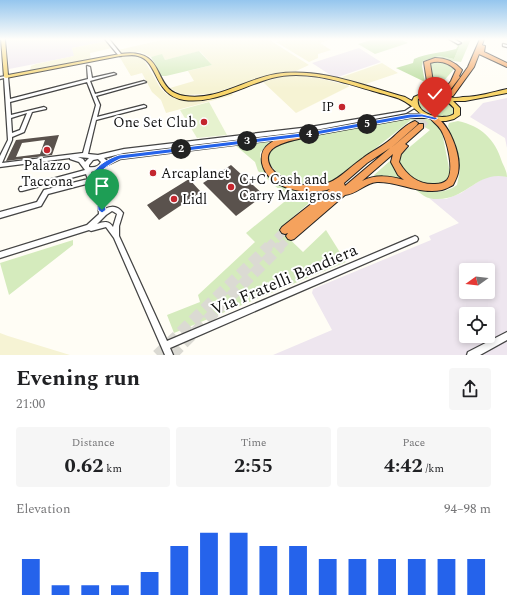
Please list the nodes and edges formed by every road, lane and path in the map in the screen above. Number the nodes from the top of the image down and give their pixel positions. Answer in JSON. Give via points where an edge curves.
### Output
{"nodes":[{"id":1,"x":4,"y":56,"type":"edge"},
{"id":2,"x":117,"y":56,"type":"edge"},
{"id":3,"x":140,"y":56,"type":"edge"},
{"id":4,"x":472,"y":56,"type":"edge"},
{"id":5,"x":474,"y":56,"type":"edge"},
{"id":6,"x":486,"y":56,"type":"edge"},
{"id":7,"x":507,"y":65,"type":"edge"},
{"id":8,"x":88,"y":67,"type":"dead end"},
{"id":9,"x":114,"y":74,"type":"dead end"},
{"id":10,"x":6,"y":77,"type":"junction"},
{"id":11,"x":0,"y":78,"type":"edge"},
{"id":12,"x":89,"y":80,"type":"junction"},
{"id":13,"x":454,"y":81,"type":"junction"},
{"id":14,"x":144,"y":82,"type":"dead end"},
{"id":15,"x":507,"y":91,"type":"edge"},
{"id":16,"x":95,"y":95,"type":"junction"},
{"id":17,"x":507,"y":95,"type":"edge"},
{"id":18,"x":445,"y":96,"type":"junction"},
{"id":19,"x":418,"y":97,"type":"junction"},
{"id":20,"x":403,"y":98,"type":"junction"},
{"id":21,"x":8,"y":101,"type":"junction"},
{"id":22,"x":415,"y":105,"type":"junction"},
{"id":23,"x":144,"y":106,"type":"dead end"},
{"id":24,"x":44,"y":108,"type":"dead end"},
{"id":25,"x":458,"y":110,"type":"junction"},
{"id":26,"x":30,"y":111,"type":"junction"},
{"id":27,"x":8,"y":117,"type":"junction"},
{"id":28,"x":430,"y":117,"type":"junction"},
{"id":29,"x":95,"y":119,"type":"junction"},
{"id":30,"x":449,"y":119,"type":"junction"},
{"id":31,"x":445,"y":128,"type":"junction"},
{"id":32,"x":310,"y":134,"type":"junction"},
{"id":33,"x":10,"y":136,"type":"junction"},
{"id":34,"x":408,"y":138,"type":"junction"},
{"id":35,"x":388,"y":146,"type":"junction"},
{"id":36,"x":85,"y":155,"type":"junction"},
{"id":37,"x":70,"y":157,"type":"junction"},
{"id":38,"x":99,"y":157,"type":"junction"},
{"id":39,"x":0,"y":162,"type":"edge"},
{"id":40,"x":0,"y":166,"type":"edge"},
{"id":41,"x":100,"y":167,"type":"junction"},
{"id":42,"x":87,"y":168,"type":"junction"},
{"id":43,"x":92,"y":182,"type":"junction"},
{"id":44,"x":419,"y":186,"type":"junction"},
{"id":45,"x":22,"y":189,"type":"dead end"},
{"id":46,"x":344,"y":192,"type":"junction"},
{"id":47,"x":101,"y":203,"type":"junction"},
{"id":48,"x":115,"y":208,"type":"junction"},
{"id":49,"x":0,"y":214,"type":"edge"},
{"id":50,"x":101,"y":216,"type":"junction"},
{"id":51,"x":117,"y":221,"type":"junction"},
{"id":52,"x":106,"y":225,"type":"junction"},
{"id":53,"x":82,"y":230,"type":"junction"},
{"id":54,"x":116,"y":236,"type":"junction"},
{"id":55,"x":415,"y":239,"type":"dead end"},
{"id":56,"x":0,"y":255,"type":"edge"},
{"id":57,"x":507,"y":336,"type":"edge"},
{"id":58,"x":165,"y":346,"type":"junction"},
{"id":59,"x":169,"y":355,"type":"edge"},
{"id":60,"x":471,"y":355,"type":"edge"}],
"edges":[{"from":1,"to":10,"type":"main road"},
{"from":2,"to":10,"type":"main road"},
{"from":3,"to":20,"type":"main road","via":[[146,58],[169,92],[184,98],[208,97],[276,76],[296,73]]},
{"from":4,"to":13,"type":"highway"},
{"from":5,"to":18,"type":"highway","via":[[470,67]]},
{"from":6,"to":7,"type":"highway"},
{"from":8,"to":12,"type":"street"},
{"from":9,"to":12,"type":"street"},
{"from":10,"to":11,"type":"street"},
{"from":10,"to":21,"type":"street"},
{"from":12,"to":16,"type":"street"},
{"from":12,"to":21,"type":"street"},
{"from":13,"to":18,"type":"highway"},
{"from":13,"to":18,"type":"highway","via":[[459,70],[455,65],[442,60],[427,62],[431,88]]},
{"from":14,"to":16,"type":"street"},
{"from":15,"to":18,"type":"main road","via":[[465,100]]},
{"from":16,"to":29,"type":"street","via":[[98,105]]},
{"from":17,"to":25,"type":"main road","via":[[464,104]]},
{"from":18,"to":19,"type":"main road"},
{"from":18,"to":25,"type":"main road"},
{"from":19,"to":20,"type":"main road"},
{"from":19,"to":22,"type":"main road"},
{"from":20,"to":22,"type":"main road"},
{"from":21,"to":27,"type":"street"},
{"from":22,"to":28,"type":"main road"},
{"from":22,"to":38,"type":"street","via":[[406,112],[331,126],[139,149]]},
{"from":23,"to":29,"type":"street"},
{"from":24,"to":26,"type":"street"},
{"from":25,"to":30,"type":"main road","via":[[457,115]]},
{"from":26,"to":27,"type":"street"},
{"from":26,"to":33,"type":"street","via":[[22,132]]},
{"from":27,"to":33,"type":"street"},
{"from":28,"to":30,"type":"main road"},
{"from":28,"to":31,"type":"highway"},
{"from":28,"to":32,"type":"main road","via":[[410,116]]},
{"from":29,"to":36,"type":"street"},
{"from":30,"to":31,"type":"highway"},
{"from":31,"to":44,"type":"highway","via":[[455,164],[454,178],[445,187]]},
{"from":32,"to":35,"type":"highway","via":[[281,140],[270,146],[265,159],[272,174],[283,182],[302,188],[321,188],[333,185]]},
{"from":32,"to":41,"type":"street","via":[[119,157]]},
{"from":33,"to":39,"type":"street","via":[[10,143]]},
{"from":34,"to":35,"type":"highway","via":[[418,124]]},
{"from":34,"to":44,"type":"highway","via":[[409,141],[397,153],[395,162],[401,173]]},
{"from":34,"to":46,"type":"highway"},
{"from":35,"to":46,"type":"highway","via":[[288,233]]},
{"from":36,"to":37,"type":"street"},
{"from":36,"to":38,"type":"street"},
{"from":37,"to":40,"type":"street"},
{"from":37,"to":42,"type":"street","via":[[81,160]]},
{"from":38,"to":41,"type":"street","via":[[104,160]]},
{"from":38,"to":42,"type":"street","via":[[90,160]]},
{"from":41,"to":42,"type":"street"},
{"from":41,"to":43,"type":"street"},
{"from":42,"to":43,"type":"street"},
{"from":42,"to":45,"type":"street"},
{"from":43,"to":47,"type":"street"},
{"from":43,"to":49,"type":"street","via":[[46,192],[39,204]]},
{"from":44,"to":46,"type":"highway","via":[[374,179]]},
{"from":47,"to":48,"type":"street"},
{"from":47,"to":50,"type":"street"},
{"from":48,"to":50,"type":"street","via":[[108,209]]},
{"from":48,"to":51,"type":"street","via":[[120,213]]},
{"from":50,"to":52,"type":"street","via":[[101,222]]},
{"from":50,"to":53,"type":"street","via":[[94,224]]},
{"from":51,"to":52,"type":"street"},
{"from":51,"to":54,"type":"street"},
{"from":52,"to":53,"type":"street"},
{"from":52,"to":54,"type":"street"},
{"from":53,"to":56,"type":"street"},
{"from":54,"to":58,"type":"street"},
{"from":55,"to":58,"type":"street","name":"Via Fratelli Bandiera"},
{"from":57,"to":60,"type":"street"},
{"from":58,"to":59,"type":"street"}]}
